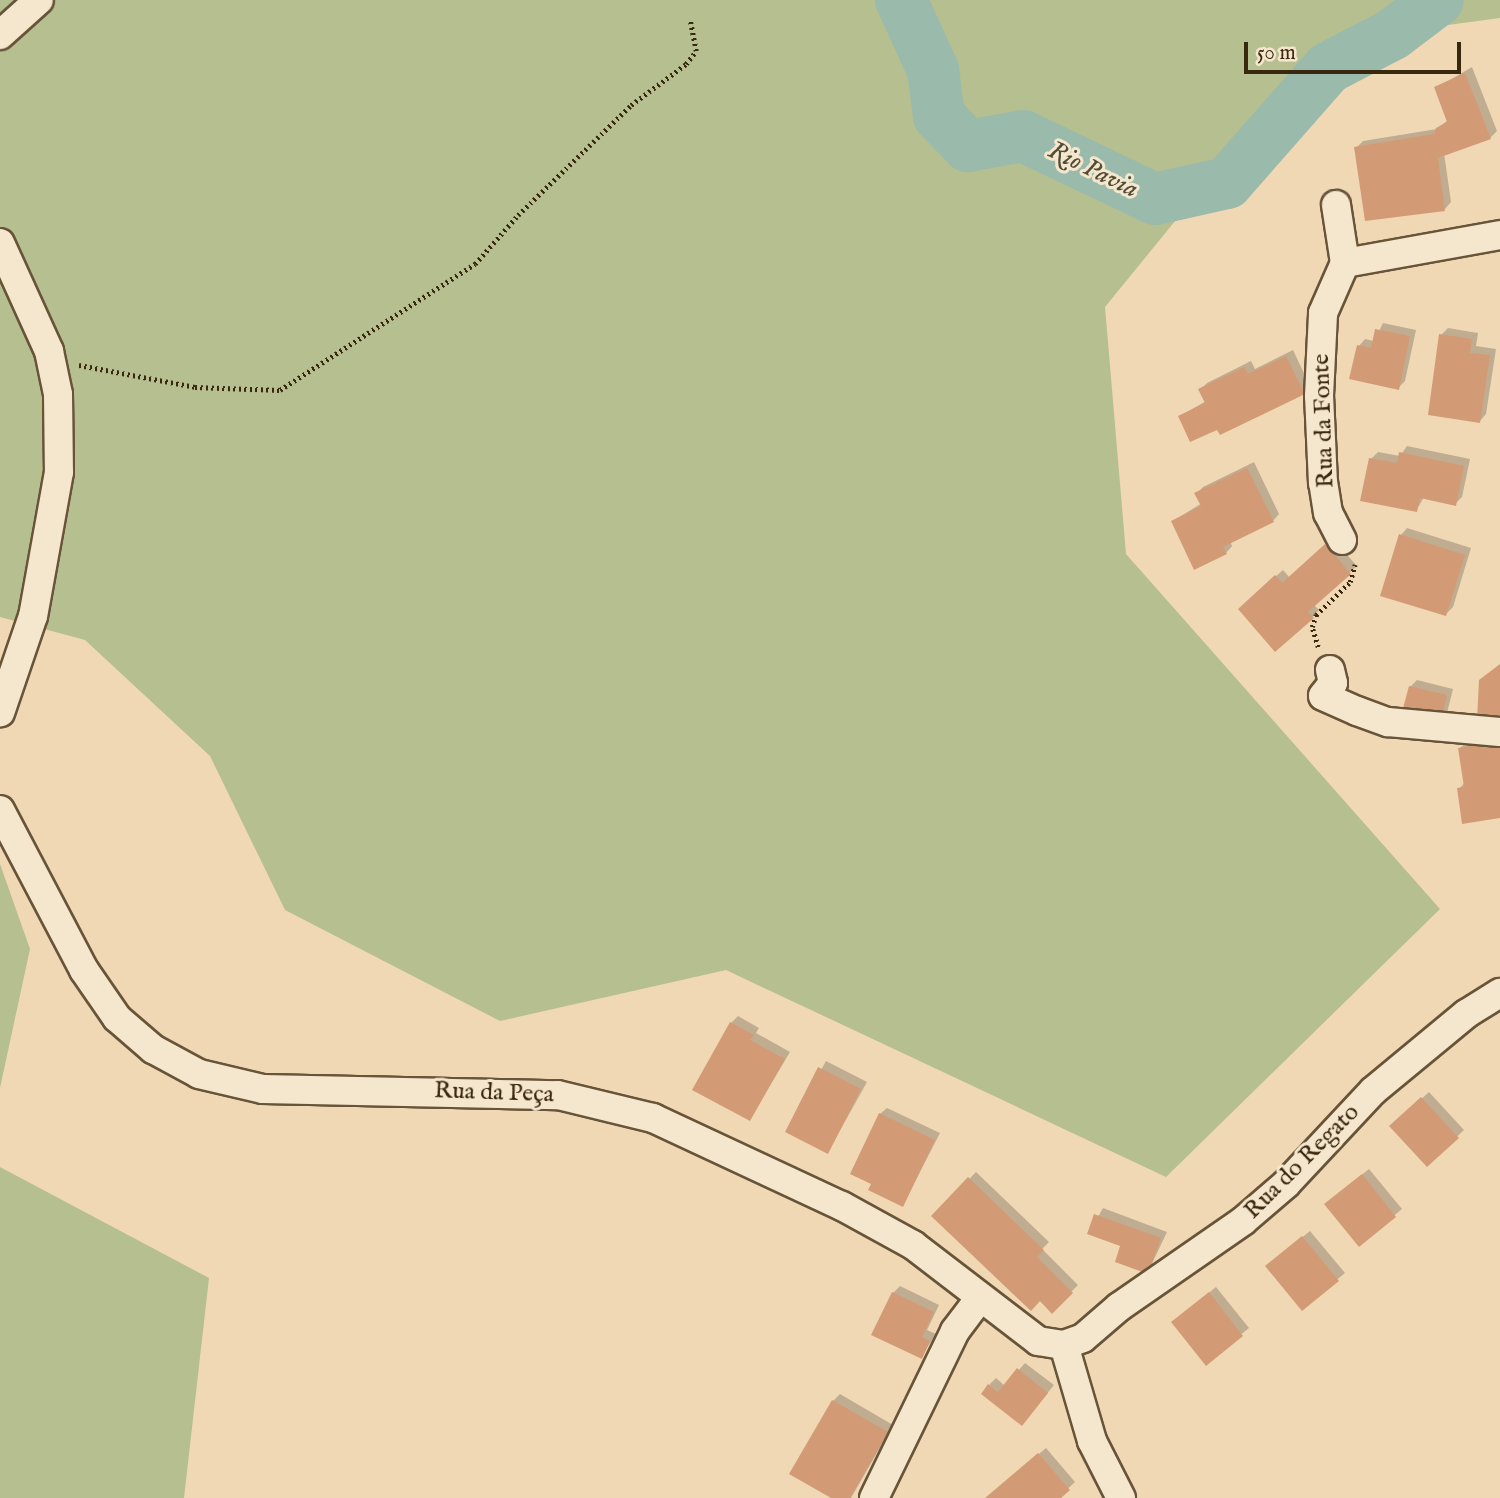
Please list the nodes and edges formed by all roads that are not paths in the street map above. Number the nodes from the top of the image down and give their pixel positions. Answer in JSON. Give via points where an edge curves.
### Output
{"nodes":[{"id":1,"x":39,"y":0,"type":"edge"},
{"id":2,"x":0,"y":35,"type":"edge"},
{"id":3,"x":1336,"y":205,"type":"dead end"},
{"id":4,"x":1500,"y":235,"type":"edge"},
{"id":5,"x":0,"y":243,"type":"edge"},
{"id":6,"x":1345,"y":263,"type":"junction"},
{"id":7,"x":1342,"y":540,"type":"road end"},
{"id":8,"x":1330,"y":670,"type":"road end"},
{"id":9,"x":0,"y":713,"type":"edge"},
{"id":10,"x":1500,"y":732,"type":"edge"},
{"id":11,"x":0,"y":810,"type":"edge"},
{"id":12,"x":1500,"y":993,"type":"edge"},
{"id":13,"x":979,"y":1299,"type":"junction"},
{"id":14,"x":1064,"y":1345,"type":"junction"},
{"id":15,"x":874,"y":1498,"type":"edge"},
{"id":16,"x":1121,"y":1498,"type":"edge"}],
"edges":[{"from":1,"to":2,"type":"street"},
{"from":3,"to":6,"type":"street"},
{"from":4,"to":6,"type":"street"},
{"from":5,"to":9,"type":"street","via":[[51,359],[58,394],[59,472],[33,616]]},
{"from":6,"to":7,"type":"street","name":"Rua da Fonte","via":[[1323,313],[1319,396],[1328,513]]},
{"from":8,"to":10,"type":"street","via":[[1333,683],[1323,696],[1357,711],[1388,722]]},
{"from":11,"to":13,"type":"street","name":"Rua da Peça","via":[[84,970],[117,1018],[153,1049],[199,1074],[263,1089],[558,1095],[653,1118],[842,1206],[913,1245]]},
{"from":12,"to":14,"type":"street","name":"Rua do Regato","via":[[1466,1014],[1373,1091],[1286,1184],[1243,1221],[1119,1307],[1083,1338]]},
{"from":13,"to":14,"type":"street","name":"Rua da Peça","via":[[1038,1341]]},
{"from":13,"to":15,"type":"street","via":[[955,1331]]},
{"from":14,"to":16,"type":"street","via":[[1092,1441]]}]}
